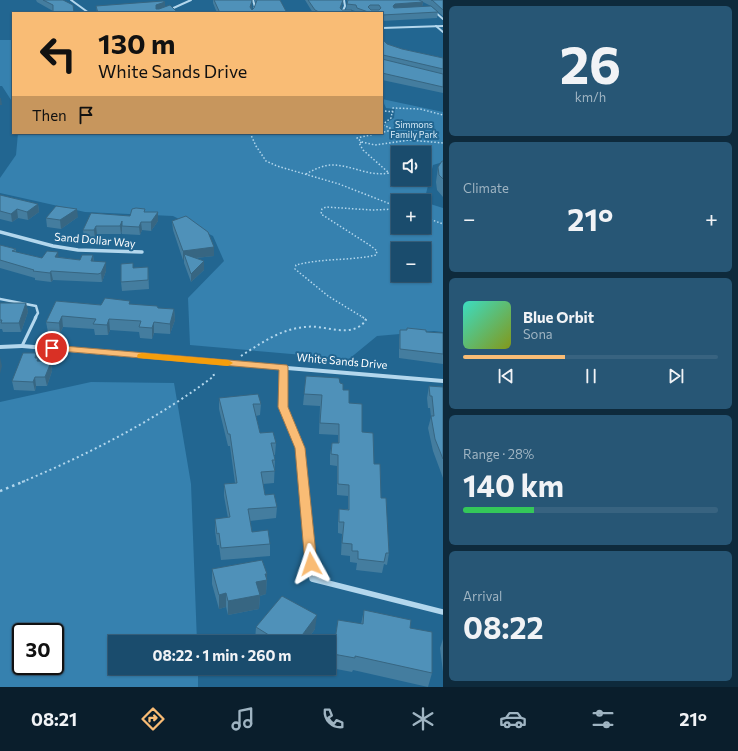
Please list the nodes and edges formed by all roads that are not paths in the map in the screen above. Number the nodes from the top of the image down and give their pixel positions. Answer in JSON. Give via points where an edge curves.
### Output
{"nodes":[{"id":1,"x":71,"y":0,"type":"edge"},
{"id":2,"x":191,"y":0,"type":"edge"},
{"id":3,"x":253,"y":0,"type":"edge"},
{"id":4,"x":344,"y":0,"type":"edge"},
{"id":5,"x":430,"y":8,"type":"edge"},
{"id":6,"x":165,"y":11,"type":"edge"},
{"id":7,"x":88,"y":12,"type":"edge"},
{"id":8,"x":252,"y":12,"type":"edge"},
{"id":9,"x":342,"y":12,"type":"edge"},
{"id":10,"x":443,"y":19,"type":"edge"},
{"id":11,"x":436,"y":26,"type":"junction"},
{"id":12,"x":443,"y":26,"type":"edge"},
{"id":13,"x":383,"y":28,"type":"edge"},
{"id":14,"x":443,"y":32,"type":"edge"},
{"id":15,"x":0,"y":232,"type":"edge"},
{"id":16,"x":142,"y":252,"type":"dead end"},
{"id":17,"x":0,"y":299,"type":"edge"},
{"id":18,"x":0,"y":346,"type":"edge"},
{"id":19,"x":22,"y":346,"type":"junction"},
{"id":20,"x":283,"y":367,"type":"junction"},
{"id":21,"x":443,"y":381,"type":"edge"},
{"id":22,"x":443,"y":612,"type":"edge"}],
"edges":[{"from":1,"to":7,"type":"street"},
{"from":2,"to":6,"type":"street"},
{"from":3,"to":8,"type":"street","via":[[255,7]]},
{"from":4,"to":9,"type":"street"},
{"from":5,"to":10,"type":"street"},
{"from":11,"to":12,"type":"street"},
{"from":11,"to":13,"type":"street"},
{"from":11,"to":14,"type":"street"},
{"from":15,"to":16,"type":"street","name":"Sand Dollar Way","via":[[78,250]]},
{"from":17,"to":19,"type":"lane","via":[[36,306],[38,309]]},
{"from":18,"to":19,"type":"street","name":"White Sands Drive"},
{"from":19,"to":20,"type":"street","name":"White Sands Drive"},
{"from":20,"to":21,"type":"street","name":"White Sands Drive"},
{"from":20,"to":22,"type":"street","via":[[283,407],[300,448],[312,579]]}]}
